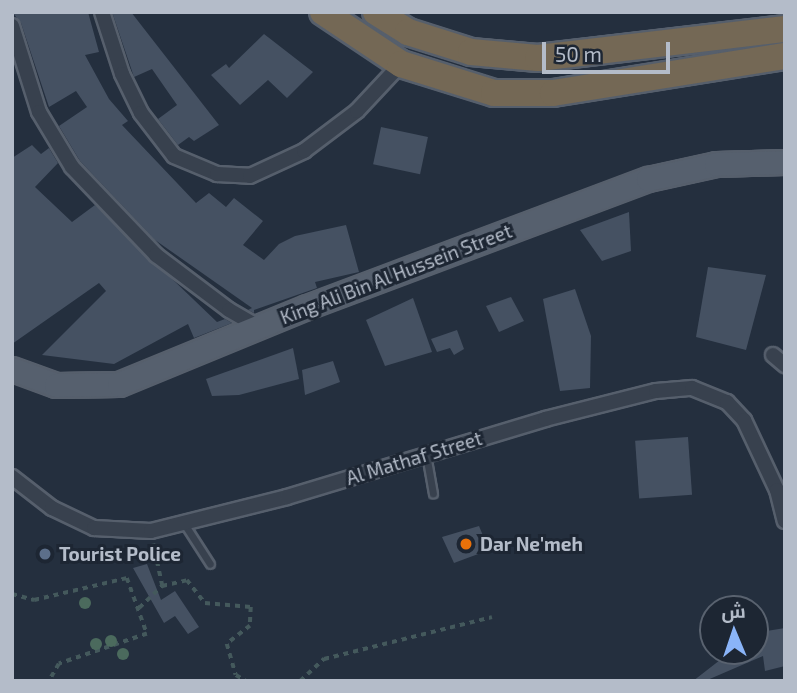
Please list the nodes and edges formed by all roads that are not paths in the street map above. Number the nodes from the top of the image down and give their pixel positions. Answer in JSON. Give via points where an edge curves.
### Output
{"nodes":[{"id":1,"x":102,"y":12,"type":"edge"},
{"id":2,"x":323,"y":12,"type":"edge"},
{"id":3,"x":376,"y":12,"type":"edge"},
{"id":4,"x":12,"y":26,"type":"edge"},
{"id":5,"x":785,"y":29,"type":"edge"},
{"id":6,"x":785,"y":56,"type":"edge"},
{"id":7,"x":401,"y":64,"type":"junction"},
{"id":8,"x":785,"y":162,"type":"edge"},
{"id":9,"x":259,"y":327,"type":"junction"},
{"id":10,"x":772,"y":355,"type":"dead end"},
{"id":11,"x":785,"y":365,"type":"edge"},
{"id":12,"x":12,"y":369,"type":"edge"},
{"id":13,"x":426,"y":454,"type":"junction"},
{"id":14,"x":12,"y":477,"type":"edge"},
{"id":15,"x":781,"y":490,"type":"edge"},
{"id":16,"x":433,"y":493,"type":"dead end"},
{"id":17,"x":785,"y":521,"type":"edge"},
{"id":18,"x":185,"y":525,"type":"junction"},
{"id":19,"x":211,"y":564,"type":"dead end"}],
"edges":[{"from":1,"to":7,"type":"street","via":[[122,74],[141,113],[174,156],[217,174],[250,176],[304,150],[357,111]]},
{"from":2,"to":7,"type":"highway"},
{"from":3,"to":5,"type":"highway","via":[[408,32],[471,52],[538,58]]},
{"from":4,"to":9,"type":"street","via":[[38,112],[72,167],[104,206],[156,255]]},
{"from":6,"to":7,"type":"highway","via":[[522,93],[465,86]]},
{"from":8,"to":9,"type":"main road","name":"King Ali Bin Al Hussein Street","via":[[716,164],[649,179]]},
{"from":9,"to":12,"type":"main road","name":"King Ali Bin Al Hussein Street","via":[[136,380],[105,387],[56,385]]},
{"from":10,"to":11,"type":"street"},
{"from":13,"to":15,"type":"street","name":"Al Mathaf Street","via":[[631,397],[692,388],[727,402],[744,420]]},
{"from":13,"to":16,"type":"lane"},
{"from":13,"to":18,"type":"street","name":"Al Mathaf Street"},
{"from":14,"to":18,"type":"street","name":"Al Mathaf Street","via":[[52,508],[94,528],[151,531]]},
{"from":15,"to":17,"type":"street","name":"Al Mathaf Street"},
{"from":18,"to":19,"type":"lane"}]}
